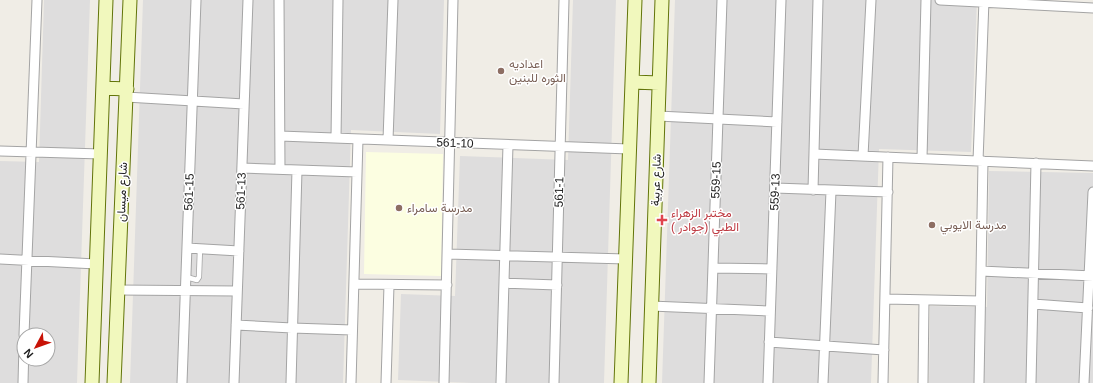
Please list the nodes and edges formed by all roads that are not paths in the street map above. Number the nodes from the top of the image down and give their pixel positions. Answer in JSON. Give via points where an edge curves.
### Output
{"nodes":[{"id":1,"x":37,"y":0,"type":"edge"},
{"id":2,"x":106,"y":0,"type":"edge"},
{"id":3,"x":130,"y":0,"type":"edge"},
{"id":4,"x":196,"y":0,"type":"edge"},
{"id":5,"x":248,"y":0,"type":"edge"},
{"id":6,"x":280,"y":0,"type":"edge"},
{"id":7,"x":338,"y":0,"type":"edge"},
{"id":8,"x":393,"y":0,"type":"edge"},
{"id":9,"x":453,"y":0,"type":"edge"},
{"id":10,"x":564,"y":0,"type":"edge"},
{"id":11,"x":634,"y":0,"type":"edge"},
{"id":12,"x":662,"y":0,"type":"edge"},
{"id":13,"x":722,"y":0,"type":"edge"},
{"id":14,"x":781,"y":0,"type":"edge"},
{"id":15,"x":818,"y":0,"type":"edge"},
{"id":16,"x":871,"y":0,"type":"edge"},
{"id":17,"x":926,"y":0,"type":"edge"},
{"id":18,"x":940,"y":0,"type":"edge"},
{"id":19,"x":984,"y":1,"type":"edge"},
{"id":20,"x":1044,"y":3,"type":"edge"},
{"id":21,"x":1093,"y":8,"type":"edge"},
{"id":22,"x":632,"y":82,"type":"junction"},
{"id":23,"x":659,"y":83,"type":"junction"},
{"id":24,"x":103,"y":88,"type":"junction"},
{"id":25,"x":126,"y":93,"type":"junction"},
{"id":26,"x":192,"y":101,"type":"junction"},
{"id":27,"x":244,"y":104,"type":"junction"},
{"id":28,"x":658,"y":116,"type":"junction"},
{"id":29,"x":718,"y":119,"type":"junction"},
{"id":30,"x":777,"y":122,"type":"junction"},
{"id":31,"x":280,"y":136,"type":"junction"},
{"id":32,"x":336,"y":138,"type":"junction"},
{"id":33,"x":358,"y":139,"type":"junction"},
{"id":34,"x":388,"y":140,"type":"junction"},
{"id":35,"x":449,"y":142,"type":"junction"},
{"id":36,"x":508,"y":145,"type":"junction"},
{"id":37,"x":560,"y":147,"type":"junction"},
{"id":38,"x":629,"y":149,"type":"junction"},
{"id":39,"x":0,"y":151,"type":"edge"},
{"id":40,"x":31,"y":152,"type":"junction"},
{"id":41,"x":101,"y":154,"type":"junction"},
{"id":42,"x":814,"y":154,"type":"junction"},
{"id":43,"x":864,"y":156,"type":"junction"},
{"id":44,"x":888,"y":157,"type":"junction"},
{"id":45,"x":922,"y":158,"type":"junction"},
{"id":46,"x":981,"y":161,"type":"junction"},
{"id":47,"x":1036,"y":163,"type":"junction"},
{"id":48,"x":1093,"y":166,"type":"edge"},
{"id":49,"x":242,"y":168,"type":"junction"},
{"id":50,"x":280,"y":169,"type":"junction"},
{"id":51,"x":297,"y":170,"type":"junction"},
{"id":52,"x":357,"y":172,"type":"junction"},
{"id":53,"x":775,"y":188,"type":"junction"},
{"id":54,"x":813,"y":190,"type":"junction"},
{"id":55,"x":831,"y":191,"type":"junction"},
{"id":56,"x":888,"y":192,"type":"junction"},
{"id":57,"x":1093,"y":192,"type":"edge"},
{"id":58,"x":187,"y":248,"type":"junction"},
{"id":59,"x":200,"y":248,"type":"junction"},
{"id":60,"x":239,"y":251,"type":"junction"},
{"id":61,"x":448,"y":254,"type":"junction"},
{"id":62,"x":505,"y":256,"type":"junction"},
{"id":63,"x":557,"y":257,"type":"junction"},
{"id":64,"x":0,"y":259,"type":"edge"},
{"id":65,"x":626,"y":259,"type":"junction"},
{"id":66,"x":27,"y":261,"type":"junction"},
{"id":67,"x":96,"y":264,"type":"junction"},
{"id":68,"x":713,"y":268,"type":"junction"},
{"id":69,"x":772,"y":269,"type":"junction"},
{"id":70,"x":981,"y":271,"type":"junction"},
{"id":71,"x":1033,"y":273,"type":"junction"},
{"id":72,"x":1091,"y":276,"type":"edge"},
{"id":73,"x":186,"y":277,"type":"junction"},
{"id":74,"x":504,"y":283,"type":"junction"},
{"id":75,"x":354,"y":284,"type":"junction"},
{"id":76,"x":389,"y":285,"type":"junction"},
{"id":77,"x":447,"y":285,"type":"junction"},
{"id":78,"x":557,"y":285,"type":"junction"},
{"id":79,"x":118,"y":290,"type":"junction"},
{"id":80,"x":185,"y":290,"type":"junction"},
{"id":81,"x":238,"y":291,"type":"junction"},
{"id":82,"x":885,"y":299,"type":"junction"},
{"id":83,"x":924,"y":300,"type":"junction"},
{"id":84,"x":980,"y":301,"type":"junction"},
{"id":85,"x":1033,"y":304,"type":"junction"},
{"id":86,"x":652,"y":306,"type":"junction"},
{"id":87,"x":1088,"y":308,"type":"junction"},
{"id":88,"x":712,"y":309,"type":"junction"},
{"id":89,"x":770,"y":311,"type":"junction"},
{"id":90,"x":236,"y":325,"type":"junction"},
{"id":91,"x":24,"y":327,"type":"edge"},
{"id":92,"x":292,"y":328,"type":"junction"},
{"id":93,"x":352,"y":330,"type":"junction"},
{"id":94,"x":769,"y":342,"type":"junction"},
{"id":95,"x":824,"y":346,"type":"junction"},
{"id":96,"x":884,"y":350,"type":"junction"},
{"id":97,"x":23,"y":367,"type":"edge"},
{"id":98,"x":22,"y":383,"type":"edge"},
{"id":99,"x":92,"y":383,"type":"edge"},
{"id":100,"x":114,"y":383,"type":"edge"},
{"id":101,"x":182,"y":383,"type":"edge"},
{"id":102,"x":234,"y":383,"type":"edge"},
{"id":103,"x":291,"y":383,"type":"edge"},
{"id":104,"x":351,"y":383,"type":"edge"},
{"id":105,"x":386,"y":383,"type":"edge"},
{"id":106,"x":444,"y":383,"type":"edge"},
{"id":107,"x":501,"y":383,"type":"edge"},
{"id":108,"x":554,"y":383,"type":"edge"},
{"id":109,"x":621,"y":383,"type":"edge"},
{"id":110,"x":649,"y":383,"type":"edge"},
{"id":111,"x":709,"y":383,"type":"edge"},
{"id":112,"x":768,"y":383,"type":"edge"},
{"id":113,"x":823,"y":383,"type":"edge"},
{"id":114,"x":883,"y":383,"type":"edge"},
{"id":115,"x":923,"y":383,"type":"edge"},
{"id":116,"x":979,"y":383,"type":"edge"},
{"id":117,"x":1031,"y":383,"type":"edge"},
{"id":118,"x":1084,"y":383,"type":"edge"}],
"edges":[{"from":1,"to":40,"type":"street"},
{"from":2,"to":24,"type":"main road","name":"شارع ميسان"},
{"from":3,"to":25,"type":"main road","name":"شارع ميسان"},
{"from":4,"to":26,"type":"street","name":"561-15"},
{"from":5,"to":27,"type":"street","name":"561-13"},
{"from":6,"to":31,"type":"street"},
{"from":7,"to":32,"type":"street"},
{"from":8,"to":34,"type":"street"},
{"from":9,"to":35,"type":"street"},
{"from":10,"to":37,"type":"street","name":"561-1"},
{"from":11,"to":22,"type":"main road"},
{"from":12,"to":23,"type":"main road","name":"شارع عربية"},
{"from":13,"to":29,"type":"street","name":"559-15"},
{"from":14,"to":30,"type":"street","name":"559-13"},
{"from":15,"to":42,"type":"street"},
{"from":16,"to":43,"type":"street"},
{"from":17,"to":45,"type":"street"},
{"from":18,"to":19,"type":"street"},
{"from":19,"to":20,"type":"street"},
{"from":19,"to":46,"type":"street"},
{"from":20,"to":21,"type":"street"},
{"from":22,"to":23,"type":"main road"},
{"from":22,"to":38,"type":"main road"},
{"from":23,"to":28,"type":"main road","name":"شارع عربية"},
{"from":24,"to":25,"type":"main road"},
{"from":24,"to":41,"type":"main road","name":"شارع ميسان"},
{"from":25,"to":26,"type":"street"},
{"from":25,"to":79,"type":"main road","name":"شارع ميسان"},
{"from":26,"to":27,"type":"street"},
{"from":26,"to":58,"type":"street","name":"561-15"},
{"from":27,"to":49,"type":"street","name":"561-13"},
{"from":28,"to":29,"type":"street"},
{"from":28,"to":86,"type":"main road","name":"شارع عربية"},
{"from":29,"to":30,"type":"street"},
{"from":29,"to":68,"type":"street","name":"559-15"},
{"from":30,"to":53,"type":"street","name":"559-13"},
{"from":31,"to":32,"type":"street","name":"561-10"},
{"from":31,"to":50,"type":"street"},
{"from":32,"to":33,"type":"street","name":"561-10"},
{"from":33,"to":34,"type":"street","name":"561-10"},
{"from":33,"to":52,"type":"street"},
{"from":34,"to":35,"type":"street","name":"561-10"},
{"from":35,"to":36,"type":"street","name":"561-10"},
{"from":35,"to":61,"type":"street"},
{"from":36,"to":37,"type":"street","name":"561-10"},
{"from":36,"to":62,"type":"street"},
{"from":37,"to":38,"type":"street","name":"561-10"},
{"from":37,"to":63,"type":"street","name":"561-1"},
{"from":38,"to":65,"type":"main road"},
{"from":39,"to":40,"type":"street"},
{"from":40,"to":41,"type":"street"},
{"from":40,"to":66,"type":"street"},
{"from":41,"to":67,"type":"main road","name":"شارع ميسان"},
{"from":42,"to":43,"type":"street"},
{"from":42,"to":54,"type":"street"},
{"from":43,"to":44,"type":"street"},
{"from":44,"to":45,"type":"street"},
{"from":44,"to":56,"type":"street"},
{"from":45,"to":46,"type":"street"},
{"from":46,"to":47,"type":"street"},
{"from":46,"to":70,"type":"street"},
{"from":47,"to":48,"type":"street"},
{"from":47,"to":71,"type":"street"},
{"from":49,"to":50,"type":"street"},
{"from":49,"to":60,"type":"street","name":"561-13"},
{"from":50,"to":51,"type":"street"},
{"from":51,"to":52,"type":"street"},
{"from":51,"to":92,"type":"street"},
{"from":52,"to":75,"type":"street"},
{"from":53,"to":54,"type":"street"},
{"from":53,"to":69,"type":"street","name":"559-13"},
{"from":54,"to":55,"type":"street"},
{"from":55,"to":56,"type":"street"},
{"from":55,"to":95,"type":"street"},
{"from":56,"to":82,"type":"street"},
{"from":57,"to":72,"type":"street"},
{"from":58,"to":59,"type":"street"},
{"from":58,"to":73,"type":"street","name":"561-15"},
{"from":59,"to":60,"type":"street"},
{"from":59,"to":73,"type":"lane","via":[[199,277],[197,280]]},
{"from":60,"to":81,"type":"street","name":"561-13"},
{"from":61,"to":62,"type":"street"},
{"from":61,"to":77,"type":"street"},
{"from":62,"to":63,"type":"street"},
{"from":62,"to":74,"type":"street"},
{"from":63,"to":65,"type":"street"},
{"from":63,"to":78,"type":"street","name":"561-1"},
{"from":64,"to":66,"type":"street"},
{"from":65,"to":109,"type":"main road"},
{"from":66,"to":67,"type":"street"},
{"from":66,"to":91,"type":"street"},
{"from":67,"to":99,"type":"main road","name":"شارع ميسان"},
{"from":68,"to":69,"type":"street"},
{"from":68,"to":88,"type":"street","name":"559-15"},
{"from":69,"to":89,"type":"street","name":"559-13"},
{"from":70,"to":71,"type":"street"},
{"from":70,"to":84,"type":"street"},
{"from":71,"to":72,"type":"street"},
{"from":71,"to":85,"type":"street"},
{"from":72,"to":87,"type":"street"},
{"from":73,"to":80,"type":"street","name":"561-15"},
{"from":74,"to":78,"type":"street"},
{"from":74,"to":107,"type":"street"},
{"from":75,"to":76,"type":"street"},
{"from":75,"to":93,"type":"street"},
{"from":76,"to":77,"type":"street"},
{"from":76,"to":105,"type":"street"},
{"from":77,"to":106,"type":"street"},
{"from":78,"to":108,"type":"street","name":"561-1"},
{"from":79,"to":80,"type":"street"},
{"from":79,"to":100,"type":"main road","name":"شارع ميسان"},
{"from":80,"to":81,"type":"street"},
{"from":80,"to":101,"type":"street","name":"561-15"},
{"from":81,"to":90,"type":"street","name":"561-13"},
{"from":82,"to":83,"type":"street"},
{"from":82,"to":96,"type":"street"},
{"from":83,"to":84,"type":"street"},
{"from":83,"to":115,"type":"street"},
{"from":84,"to":116,"type":"street"},
{"from":85,"to":87,"type":"street"},
{"from":85,"to":117,"type":"street"},
{"from":86,"to":88,"type":"street"},
{"from":86,"to":110,"type":"main road","name":"شارع عربية"},
{"from":87,"to":118,"type":"street"},
{"from":88,"to":89,"type":"street"},
{"from":88,"to":111,"type":"street","name":"559-15"},
{"from":89,"to":94,"type":"street","name":"559-13"},
{"from":90,"to":92,"type":"street"},
{"from":90,"to":102,"type":"street","name":"561-13"},
{"from":92,"to":93,"type":"street"},
{"from":92,"to":103,"type":"street"},
{"from":93,"to":104,"type":"street"},
{"from":94,"to":95,"type":"street"},
{"from":94,"to":112,"type":"street","name":"559-13"},
{"from":95,"to":96,"type":"street"},
{"from":95,"to":113,"type":"street"},
{"from":96,"to":114,"type":"street"},
{"from":97,"to":98,"type":"street"}]}
